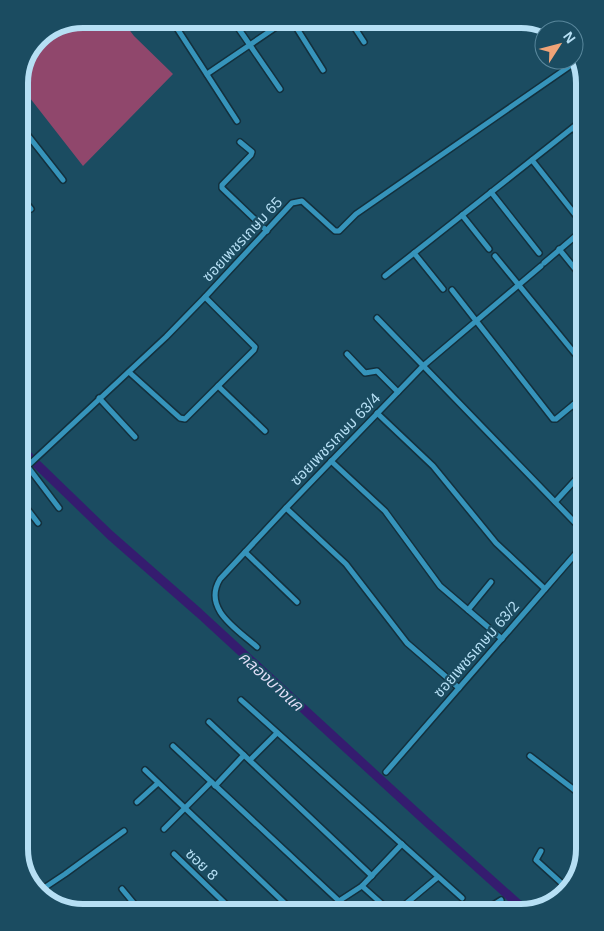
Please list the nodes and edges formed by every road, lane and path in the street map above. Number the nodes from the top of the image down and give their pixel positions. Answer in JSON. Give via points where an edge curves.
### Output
{"nodes":[{"id":1,"x":177,"y":28,"type":"edge"},
{"id":2,"x":238,"y":28,"type":"edge"},
{"id":3,"x":275,"y":28,"type":"edge"},
{"id":4,"x":296,"y":28,"type":"edge"},
{"id":5,"x":355,"y":28,"type":"edge"},
{"id":6,"x":364,"y":42,"type":"dead end"},
{"id":7,"x":248,"y":45,"type":"junction"},
{"id":8,"x":323,"y":70,"type":"dead end"},
{"id":9,"x":564,"y":70,"type":"edge"},
{"id":10,"x":206,"y":74,"type":"junction"},
{"id":11,"x":280,"y":89,"type":"dead end"},
{"id":12,"x":237,"y":121,"type":"dead end"},
{"id":13,"x":576,"y":126,"type":"edge"},
{"id":14,"x":573,"y":128,"type":"junction"},
{"id":15,"x":576,"y":132,"type":"edge"},
{"id":16,"x":28,"y":135,"type":"edge"},
{"id":17,"x":240,"y":142,"type":"dead end"},
{"id":18,"x":532,"y":160,"type":"junction"},
{"id":19,"x":64,"y":180,"type":"dead end"},
{"id":20,"x":491,"y":192,"type":"junction"},
{"id":21,"x":28,"y":205,"type":"edge"},
{"id":22,"x":31,"y":209,"type":"dead end"},
{"id":23,"x":462,"y":216,"type":"junction"},
{"id":24,"x":576,"y":216,"type":"edge"},
{"id":25,"x":267,"y":231,"type":"junction"},
{"id":26,"x":576,"y":235,"type":"edge"},
{"id":27,"x":489,"y":249,"type":"dead end"},
{"id":28,"x":559,"y":249,"type":"junction"},
{"id":29,"x":414,"y":253,"type":"junction"},
{"id":30,"x":539,"y":253,"type":"dead end"},
{"id":31,"x":495,"y":256,"type":"dead end"},
{"id":32,"x":576,"y":270,"type":"edge"},
{"id":33,"x":385,"y":276,"type":"dead end"},
{"id":34,"x":519,"y":285,"type":"junction"},
{"id":35,"x":443,"y":289,"type":"dead end"},
{"id":36,"x":452,"y":290,"type":"dead end"},
{"id":37,"x":205,"y":298,"type":"junction"},
{"id":38,"x":377,"y":318,"type":"dead end"},
{"id":39,"x":476,"y":321,"type":"junction"},
{"id":40,"x":347,"y":354,"type":"dead end"},
{"id":41,"x":576,"y":355,"type":"edge"},
{"id":42,"x":423,"y":366,"type":"junction"},
{"id":43,"x":129,"y":372,"type":"junction"},
{"id":44,"x":218,"y":386,"type":"junction"},
{"id":45,"x":398,"y":392,"type":"junction"},
{"id":46,"x":99,"y":398,"type":"junction"},
{"id":47,"x":576,"y":402,"type":"edge"},
{"id":48,"x":573,"y":405,"type":"junction"},
{"id":49,"x":576,"y":408,"type":"edge"},
{"id":50,"x":377,"y":413,"type":"junction"},
{"id":51,"x":265,"y":431,"type":"dead end"},
{"id":52,"x":135,"y":437,"type":"dead end"},
{"id":53,"x":331,"y":460,"type":"junction"},
{"id":54,"x":28,"y":467,"type":"joint"},
{"id":55,"x":576,"y":479,"type":"edge"},
{"id":56,"x":554,"y":502,"type":"junction"},
{"id":57,"x":59,"y":508,"type":"dead end"},
{"id":58,"x":286,"y":508,"type":"junction"},
{"id":59,"x":28,"y":510,"type":"edge"},
{"id":60,"x":38,"y":523,"type":"dead end"},
{"id":61,"x":576,"y":525,"type":"edge"},
{"id":62,"x":245,"y":552,"type":"junction"},
{"id":63,"x":576,"y":554,"type":"edge"},
{"id":64,"x":491,"y":582,"type":"dead end"},
{"id":65,"x":545,"y":589,"type":"junction"},
{"id":66,"x":297,"y":602,"type":"dead end"},
{"id":67,"x":468,"y":610,"type":"junction"},
{"id":68,"x":502,"y":639,"type":"junction"},
{"id":69,"x":257,"y":647,"type":"dead end"},
{"id":70,"x":459,"y":688,"type":"junction"},
{"id":71,"x":241,"y":700,"type":"dead end"},
{"id":72,"x":209,"y":722,"type":"dead end"},
{"id":73,"x":277,"y":733,"type":"junction"},
{"id":74,"x":173,"y":746,"type":"dead end"},
{"id":75,"x":244,"y":755,"type":"junction"},
{"id":76,"x":530,"y":756,"type":"dead end"},
{"id":77,"x":250,"y":760,"type":"junction"},
{"id":78,"x":145,"y":770,"type":"dead end"},
{"id":79,"x":386,"y":772,"type":"dead end"},
{"id":80,"x":158,"y":783,"type":"junction"},
{"id":81,"x":213,"y":784,"type":"junction"},
{"id":82,"x":576,"y":791,"type":"edge"},
{"id":83,"x":136,"y":802,"type":"dead end"},
{"id":84,"x":185,"y":809,"type":"junction"},
{"id":85,"x":164,"y":829,"type":"dead end"},
{"id":86,"x":124,"y":831,"type":"dead end"},
{"id":87,"x":402,"y":844,"type":"junction"},
{"id":88,"x":541,"y":851,"type":"dead end"},
{"id":89,"x":174,"y":854,"type":"dead end"},
{"id":90,"x":372,"y":876,"type":"junction"},
{"id":91,"x":438,"y":877,"type":"junction"},
{"id":92,"x":563,"y":884,"type":"edge"},
{"id":93,"x":362,"y":886,"type":"junction"},
{"id":94,"x":45,"y":888,"type":"edge"},
{"id":95,"x":122,"y":889,"type":"dead end"},
{"id":96,"x":462,"y":898,"type":"dead end"},
{"id":97,"x":501,"y":900,"type":"dead end"},
{"id":98,"x":339,"y":901,"type":"junction"},
{"id":99,"x":134,"y":903,"type":"edge"},
{"id":100,"x":225,"y":903,"type":"edge"},
{"id":101,"x":285,"y":903,"type":"edge"},
{"id":102,"x":337,"y":904,"type":"edge"},
{"id":103,"x":381,"y":904,"type":"edge"},
{"id":104,"x":406,"y":904,"type":"edge"},
{"id":105,"x":495,"y":904,"type":"edge"}],
"edges":[{"from":1,"to":10,"type":"street"},
{"from":2,"to":7,"type":"street"},
{"from":3,"to":7,"type":"street"},
{"from":4,"to":8,"type":"street"},
{"from":5,"to":6,"type":"street"},
{"from":7,"to":10,"type":"street"},
{"from":7,"to":11,"type":"street"},
{"from":9,"to":25,"type":"street","name":"ซอยเพชรเกษม 65","via":[[364,208],[339,230],[335,231],[300,201],[292,203]]},
{"from":10,"to":12,"type":"street"},
{"from":13,"to":14,"type":"street"},
{"from":14,"to":15,"type":"street"},
{"from":14,"to":18,"type":"street"},
{"from":16,"to":19,"type":"street"},
{"from":17,"to":25,"type":"street","via":[[252,152],[251,155],[222,188]]},
{"from":18,"to":20,"type":"street"},
{"from":18,"to":24,"type":"street"},
{"from":20,"to":23,"type":"street"},
{"from":20,"to":30,"type":"street"},
{"from":21,"to":22,"type":"street"},
{"from":23,"to":27,"type":"street"},
{"from":23,"to":29,"type":"street"},
{"from":25,"to":37,"type":"street","name":"ซอยเพชรเกษม 65"},
{"from":26,"to":28,"type":"street","name":"ซอยเพชรเกษม 63/4"},
{"from":28,"to":32,"type":"street"},
{"from":28,"to":34,"type":"street","name":"ซอยเพชรเกษม 63/4"},
{"from":29,"to":33,"type":"street"},
{"from":29,"to":35,"type":"street"},
{"from":31,"to":34,"type":"street"},
{"from":34,"to":39,"type":"street","name":"ซอยเพชรเกษม 63/4"},
{"from":34,"to":41,"type":"street"},
{"from":36,"to":39,"type":"street"},
{"from":37,"to":43,"type":"street","name":"ซอยเพชรเกษม 65"},
{"from":37,"to":44,"type":"street","via":[[254,347]]},
{"from":38,"to":42,"type":"street"},
{"from":39,"to":42,"type":"street","name":"ซอยเพชรเกษม 63/4"},
{"from":39,"to":48,"type":"street","via":[[553,419]]},
{"from":40,"to":45,"type":"street","via":[[365,373],[377,371]]},
{"from":42,"to":45,"type":"street","name":"ซอยเพชรเกษม 63/4"},
{"from":42,"to":56,"type":"street"},
{"from":43,"to":44,"type":"street","via":[[182,419]]},
{"from":43,"to":46,"type":"street","name":"ซอยเพชรเกษม 65"},
{"from":44,"to":51,"type":"street"},
{"from":45,"to":50,"type":"street","name":"ซอยเพชรเกษม 63/4"},
{"from":46,"to":52,"type":"street"},
{"from":46,"to":54,"type":"street","name":"ซอยเพชรเกษม 65"},
{"from":47,"to":48,"type":"street"},
{"from":48,"to":49,"type":"street"},
{"from":50,"to":53,"type":"street","name":"ซอยเพชรเกษม 63/4"},
{"from":50,"to":65,"type":"street","via":[[434,466],[496,543]]},
{"from":53,"to":58,"type":"street","name":"ซอยเพชรเกษม 63/4"},
{"from":53,"to":67,"type":"street","via":[[385,511],[440,586]]},
{"from":54,"to":57,"type":"street"},
{"from":55,"to":56,"type":"street"},
{"from":56,"to":61,"type":"street"},
{"from":58,"to":62,"type":"street","name":"ซอยเพชรเกษม 63/4"},
{"from":58,"to":70,"type":"street","via":[[346,564],[407,643]]},
{"from":59,"to":60,"type":"street"},
{"from":62,"to":66,"type":"street"},
{"from":62,"to":69,"type":"street","name":"ซอยเพชรเกษม 63/4","via":[[220,578],[214,598],[224,618]]},
{"from":63,"to":65,"type":"street","name":"ซอยเพชรเกษม 63/2"},
{"from":64,"to":67,"type":"street"},
{"from":65,"to":68,"type":"street","name":"ซอยเพชรเกษม 63/2"},
{"from":67,"to":68,"type":"street"},
{"from":68,"to":70,"type":"street","name":"ซอยเพชรเกษม 63/2"},
{"from":70,"to":79,"type":"street","name":"ซอยเพชรเกษม 63/2"},
{"from":71,"to":73,"type":"street"},
{"from":72,"to":75,"type":"street"},
{"from":73,"to":77,"type":"street"},
{"from":73,"to":87,"type":"street"},
{"from":74,"to":81,"type":"street"},
{"from":75,"to":77,"type":"street"},
{"from":75,"to":81,"type":"street"},
{"from":76,"to":82,"type":"street"},
{"from":77,"to":90,"type":"street"},
{"from":78,"to":80,"type":"street"},
{"from":80,"to":83,"type":"street"},
{"from":80,"to":84,"type":"street"},
{"from":81,"to":84,"type":"street"},
{"from":81,"to":98,"type":"street"},
{"from":84,"to":85,"type":"street"},
{"from":84,"to":101,"type":"street"},
{"from":86,"to":94,"type":"street"},
{"from":87,"to":90,"type":"street"},
{"from":87,"to":91,"type":"street"},
{"from":88,"to":92,"type":"street","via":[[536,860]]},
{"from":89,"to":100,"type":"street","name":"ซอย 8"},
{"from":90,"to":93,"type":"street"},
{"from":91,"to":96,"type":"street"},
{"from":91,"to":104,"type":"street"},
{"from":93,"to":98,"type":"street"},
{"from":93,"to":103,"type":"street"},
{"from":95,"to":99,"type":"street"},
{"from":97,"to":105,"type":"street"},
{"from":98,"to":102,"type":"street"}]}
